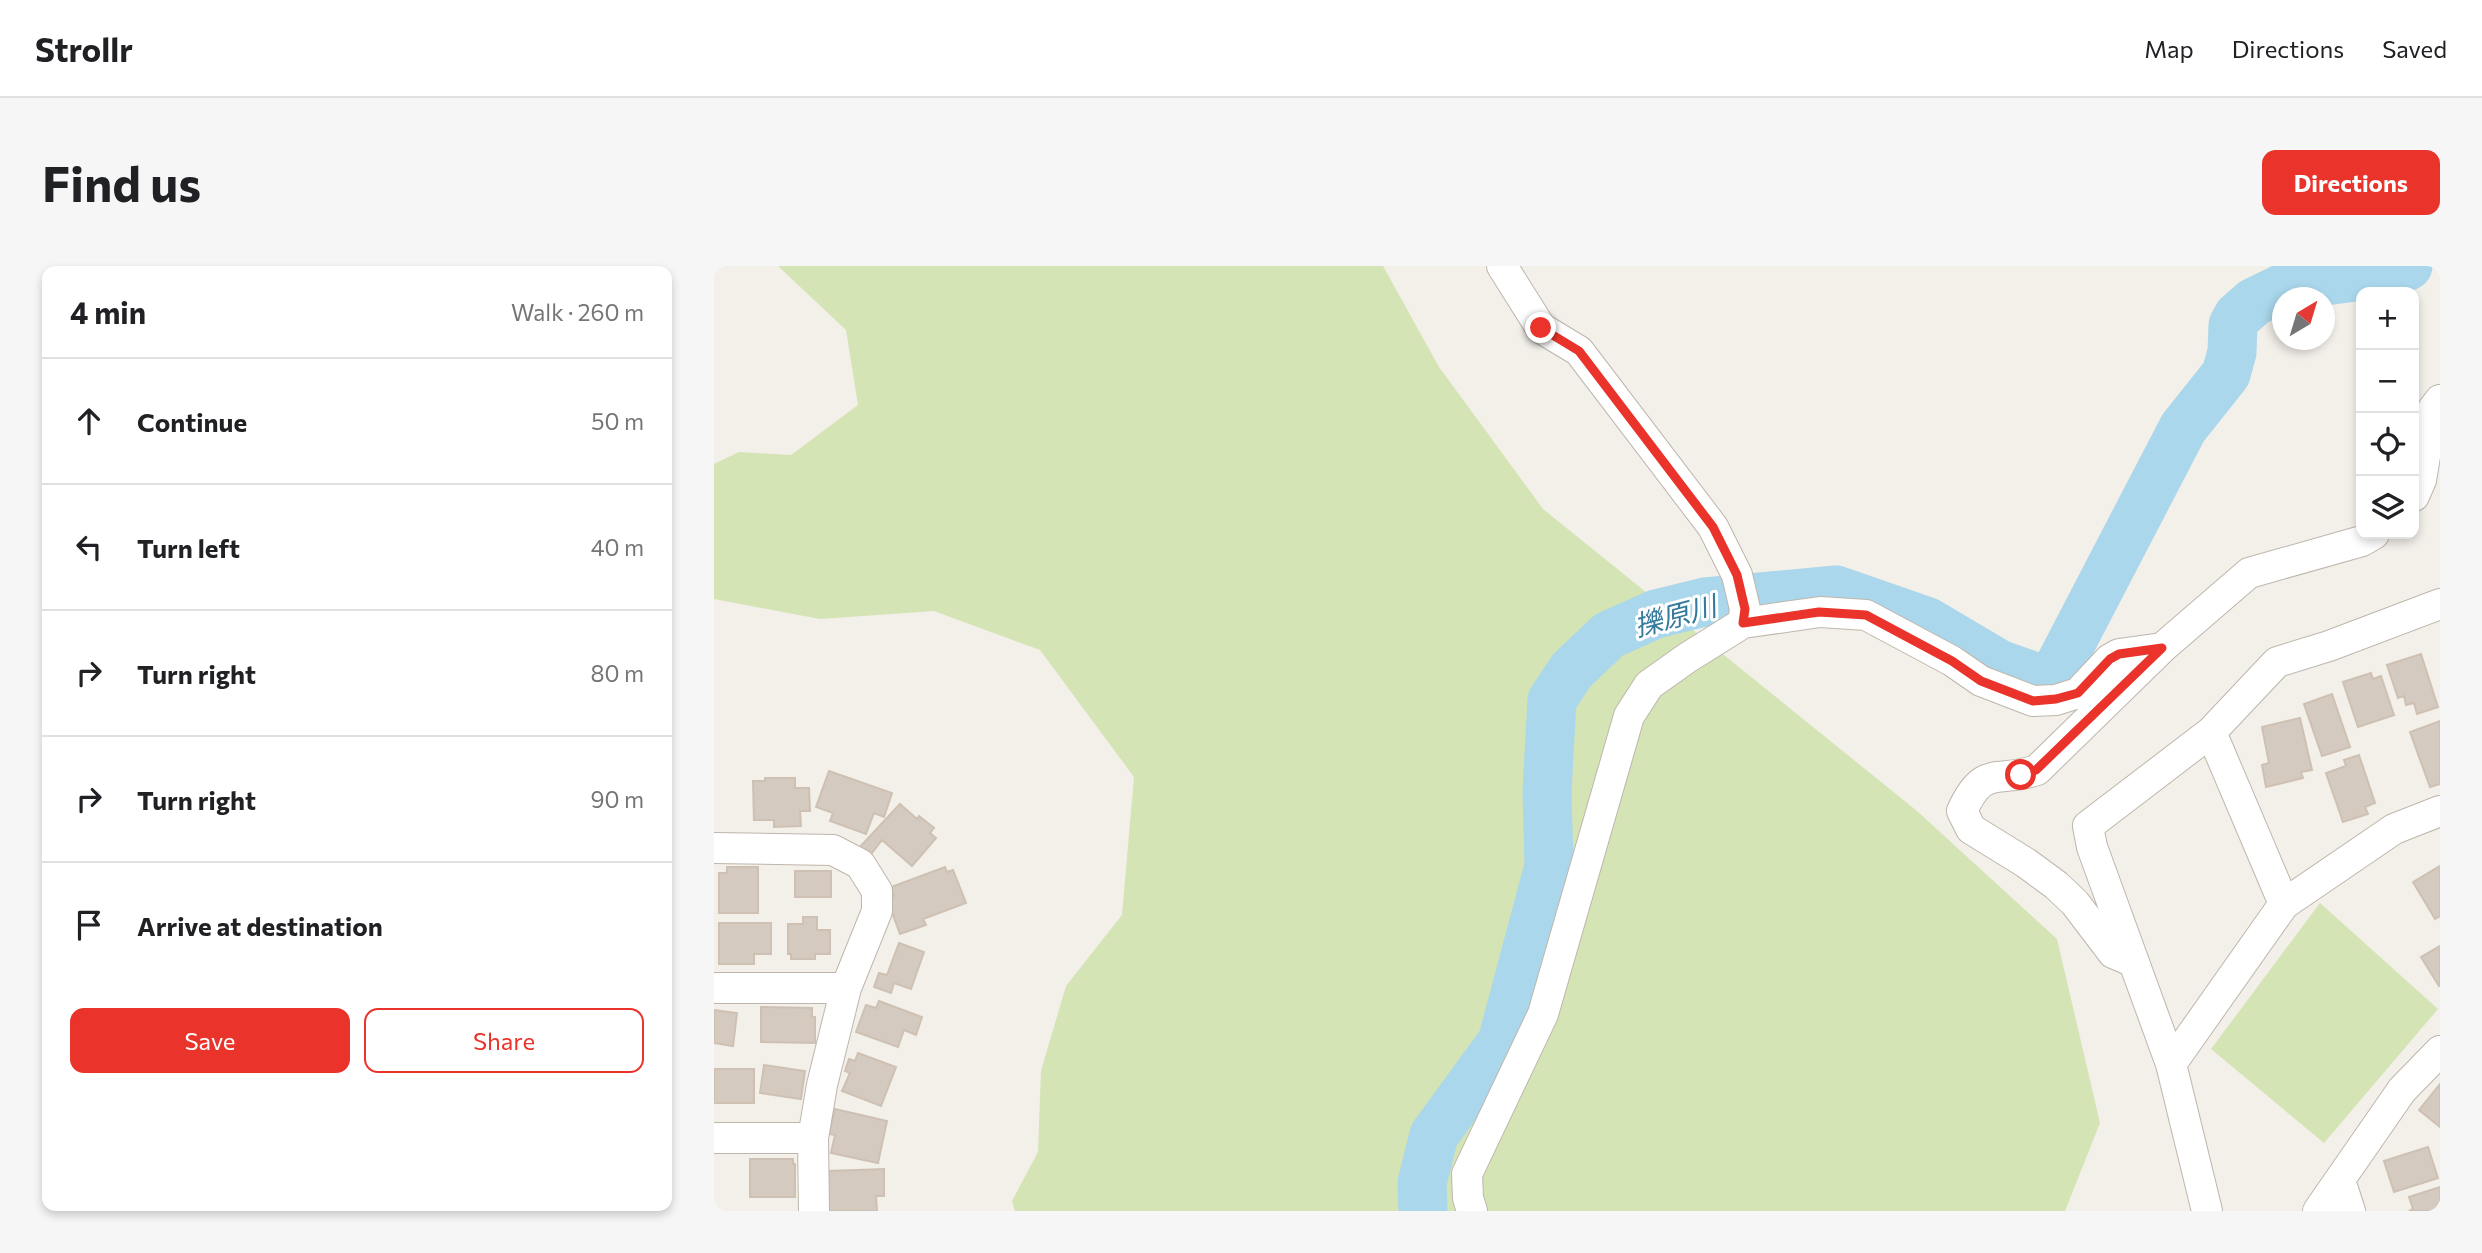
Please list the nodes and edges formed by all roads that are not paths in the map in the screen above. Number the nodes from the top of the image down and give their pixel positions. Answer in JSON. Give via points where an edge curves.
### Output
{"nodes":[{"id":1,"x":1502,"y":266,"type":"edge"},
{"id":2,"x":1522,"y":266,"type":"edge"},
{"id":3,"x":1579,"y":351,"type":"junction"},
{"id":4,"x":2440,"y":400,"type":"edge"},
{"id":5,"x":2419,"y":485,"type":"edge"},
{"id":6,"x":2365,"y":539,"type":"edge"},
{"id":7,"x":2440,"y":604,"type":"edge"},
{"id":8,"x":1742,"y":605,"type":"junction"},
{"id":9,"x":2162,"y":648,"type":"junction"},
{"id":10,"x":2211,"y":732,"type":"junction"},
{"id":11,"x":2440,"y":811,"type":"edge"},
{"id":12,"x":714,"y":848,"type":"edge"},
{"id":13,"x":2284,"y":904,"type":"junction"},
{"id":14,"x":2134,"y":962,"type":"junction"},
{"id":15,"x":714,"y":988,"type":"edge"},
{"id":16,"x":846,"y":988,"type":"junction"},
{"id":17,"x":2440,"y":1051,"type":"edge"},
{"id":18,"x":2171,"y":1064,"type":"junction"},
{"id":19,"x":714,"y":1138,"type":"edge"},
{"id":20,"x":813,"y":1138,"type":"junction"},
{"id":21,"x":2340,"y":1180,"type":"junction"},
{"id":22,"x":814,"y":1211,"type":"edge"},
{"id":23,"x":1472,"y":1211,"type":"edge"},
{"id":24,"x":2207,"y":1211,"type":"edge"},
{"id":25,"x":2318,"y":1211,"type":"edge"},
{"id":26,"x":2350,"y":1211,"type":"edge"}],
"edges":[{"from":1,"to":3,"type":"street","via":[[1541,328]]},
{"from":2,"to":3,"type":"street","via":[[1542,304]]},
{"from":3,"to":8,"type":"street","via":[[1713,527],[1737,575]]},
{"from":4,"to":5,"type":"street","via":[[2433,409]]},
{"from":6,"to":9,"type":"street","via":[[2249,573]]},
{"from":7,"to":10,"type":"street","via":[[2277,662]]},
{"from":8,"to":9,"type":"street","via":[[1866,615],[1981,681],[2033,701],[2078,693],[2119,654]]},
{"from":8,"to":23,"type":"street","via":[[1687,658],[1649,685],[1629,716],[1543,1014],[1467,1174]]},
{"from":9,"to":14,"type":"street","via":[[2036,770],[1984,780],[1970,793],[1962,811],[1971,829],[2056,885],[2113,953]]},
{"from":10,"to":13,"type":"street"},
{"from":10,"to":14,"type":"street","via":[[2088,826]]},
{"from":11,"to":13,"type":"street","via":[[2394,829]]},
{"from":12,"to":16,"type":"street","via":[[833,850],[860,864],[877,891],[877,911]]},
{"from":13,"to":18,"type":"street"},
{"from":14,"to":18,"type":"street"},
{"from":15,"to":16,"type":"street"},
{"from":16,"to":20,"type":"street"},
{"from":17,"to":21,"type":"street","via":[[2402,1090]]},
{"from":18,"to":24,"type":"street"},
{"from":19,"to":20,"type":"street"},
{"from":20,"to":22,"type":"street"},
{"from":21,"to":25,"type":"street"},
{"from":21,"to":26,"type":"street"}]}
